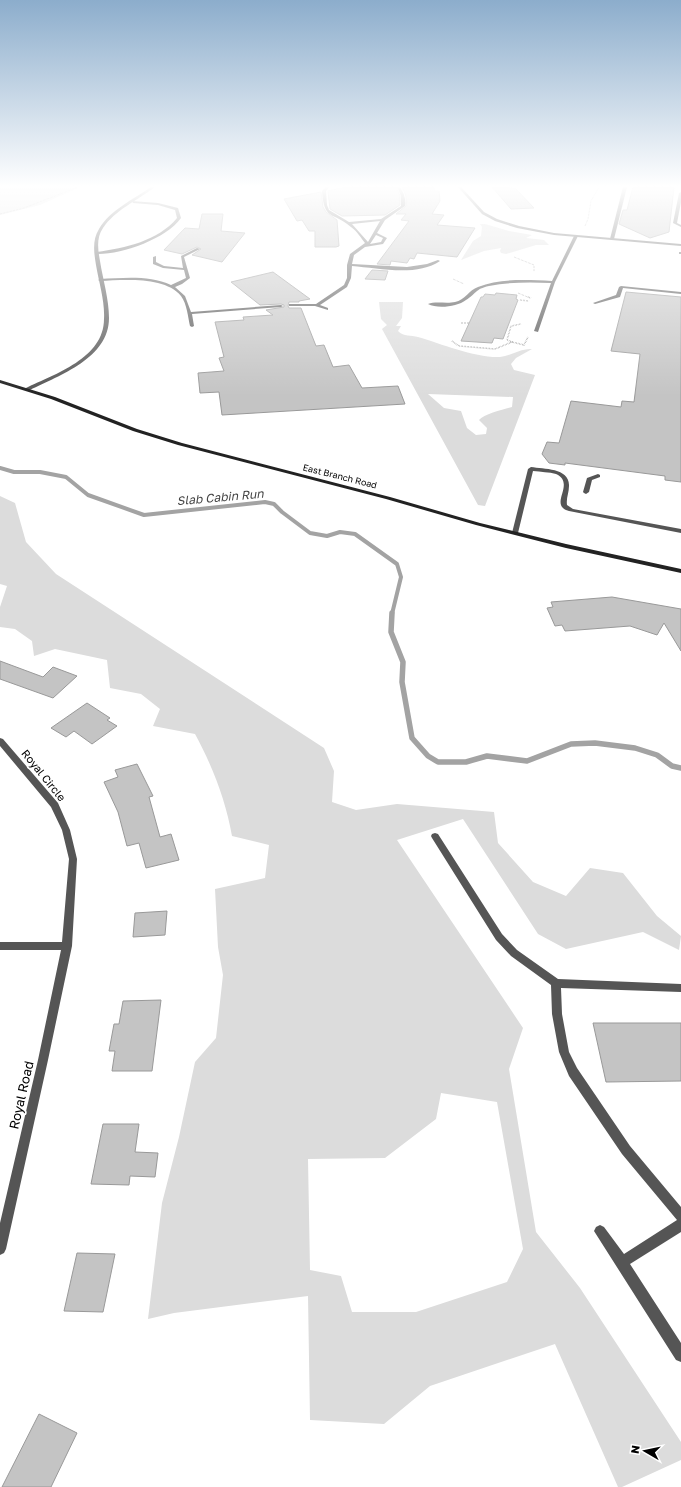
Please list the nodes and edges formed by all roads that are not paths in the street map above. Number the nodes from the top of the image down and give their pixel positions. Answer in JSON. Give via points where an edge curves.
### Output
{"nodes":[{"id":1,"x":97,"y":256,"type":"edge"},
{"id":2,"x":183,"y":256,"type":"edge"},
{"id":3,"x":351,"y":256,"type":"edge"},
{"id":4,"x":566,"y":256,"type":"edge"},
{"id":5,"x":155,"y":257,"type":"dead end"},
{"id":6,"x":438,"y":261,"type":"dead end"},
{"id":7,"x":349,"y":265,"type":"junction"},
{"id":8,"x":185,"y":269,"type":"junction"},
{"id":9,"x":100,"y":280,"type":"junction"},
{"id":10,"x":553,"y":282,"type":"junction"},
{"id":11,"x":171,"y":287,"type":"junction"},
{"id":12,"x":681,"y":293,"type":"edge"},
{"id":13,"x":595,"y":302,"type":"dead end"},
{"id":14,"x":430,"y":304,"type":"dead end"},
{"id":15,"x":291,"y":305,"type":"dead end"},
{"id":16,"x":281,"y":306,"type":"dead end"},
{"id":17,"x":318,"y":306,"type":"junction"},
{"id":18,"x":326,"y":309,"type":"dead end"},
{"id":19,"x":189,"y":313,"type":"junction"},
{"id":20,"x":192,"y":326,"type":"dead end"},
{"id":21,"x":536,"y":331,"type":"road end"},
{"id":22,"x":0,"y":381,"type":"edge"},
{"id":23,"x":28,"y":389,"type":"junction"},
{"id":24,"x":598,"y":476,"type":"dead end"},
{"id":25,"x":586,"y":492,"type":"dead end"},
{"id":26,"x":681,"y":531,"type":"edge"},
{"id":27,"x":516,"y":533,"type":"junction"},
{"id":28,"x":681,"y":571,"type":"edge"},
{"id":29,"x":0,"y":741,"type":"edge"},
{"id":30,"x":434,"y":836,"type":"dead end"},
{"id":31,"x":0,"y":946,"type":"edge"},
{"id":32,"x":67,"y":946,"type":"junction"},
{"id":33,"x":556,"y":984,"type":"junction"},
{"id":34,"x":681,"y":988,"type":"edge"},
{"id":35,"x":681,"y":1216,"type":"edge"},
{"id":36,"x":681,"y":1225,"type":"edge"},
{"id":37,"x":600,"y":1231,"type":"dead end"},
{"id":38,"x":0,"y":1249,"type":"edge"},
{"id":39,"x":622,"y":1262,"type":"junction"},
{"id":40,"x":681,"y":1355,"type":"edge"}],
"edges":[{"from":1,"to":9,"type":"street"},
{"from":2,"to":8,"type":"street"},
{"from":3,"to":7,"type":"street"},
{"from":4,"to":10,"type":"street"},
{"from":5,"to":8,"type":"street","via":[[154,263],[163,267]]},
{"from":6,"to":7,"type":"street","via":[[406,268]]},
{"from":7,"to":17,"type":"street","via":[[346,286]]},
{"from":8,"to":11,"type":"street","via":[[188,278]]},
{"from":9,"to":11,"type":"street","via":[[145,281]]},
{"from":9,"to":23,"type":"street","via":[[105,307],[106,328],[103,337],[79,362]]},
{"from":10,"to":14,"type":"street","via":[[487,285],[472,291],[465,300]]},
{"from":10,"to":21,"type":"street"},
{"from":11,"to":19,"type":"street","via":[[184,297]]},
{"from":12,"to":13,"type":"street","via":[[621,287],[618,296]]},
{"from":15,"to":17,"type":"street"},
{"from":16,"to":19,"type":"street"},
{"from":17,"to":18,"type":"street"},
{"from":19,"to":20,"type":"street"},
{"from":22,"to":23,"type":"main road","name":"East Branch Road"},
{"from":23,"to":27,"type":"main road","name":"East Branch Road","via":[[135,430],[180,444]]},
{"from":24,"to":25,"type":"street","via":[[589,479]]},
{"from":26,"to":27,"type":"street","via":[[570,510],[564,502],[567,482],[565,477],[558,473],[531,469]]},
{"from":27,"to":28,"type":"main road","name":"East Branch Road"},
{"from":29,"to":32,"type":"street","name":"Royal Circle","via":[[55,805],[66,830],[74,859]]},
{"from":30,"to":33,"type":"street","via":[[499,936],[514,953]]},
{"from":31,"to":32,"type":"street"},
{"from":32,"to":38,"type":"street","name":"Royal Road"},
{"from":33,"to":34,"type":"street"},
{"from":33,"to":35,"type":"street","via":[[557,1014],[564,1052],[572,1072],[626,1150]]},
{"from":36,"to":39,"type":"street"},
{"from":37,"to":39,"type":"street"},
{"from":39,"to":40,"type":"street"}]}
